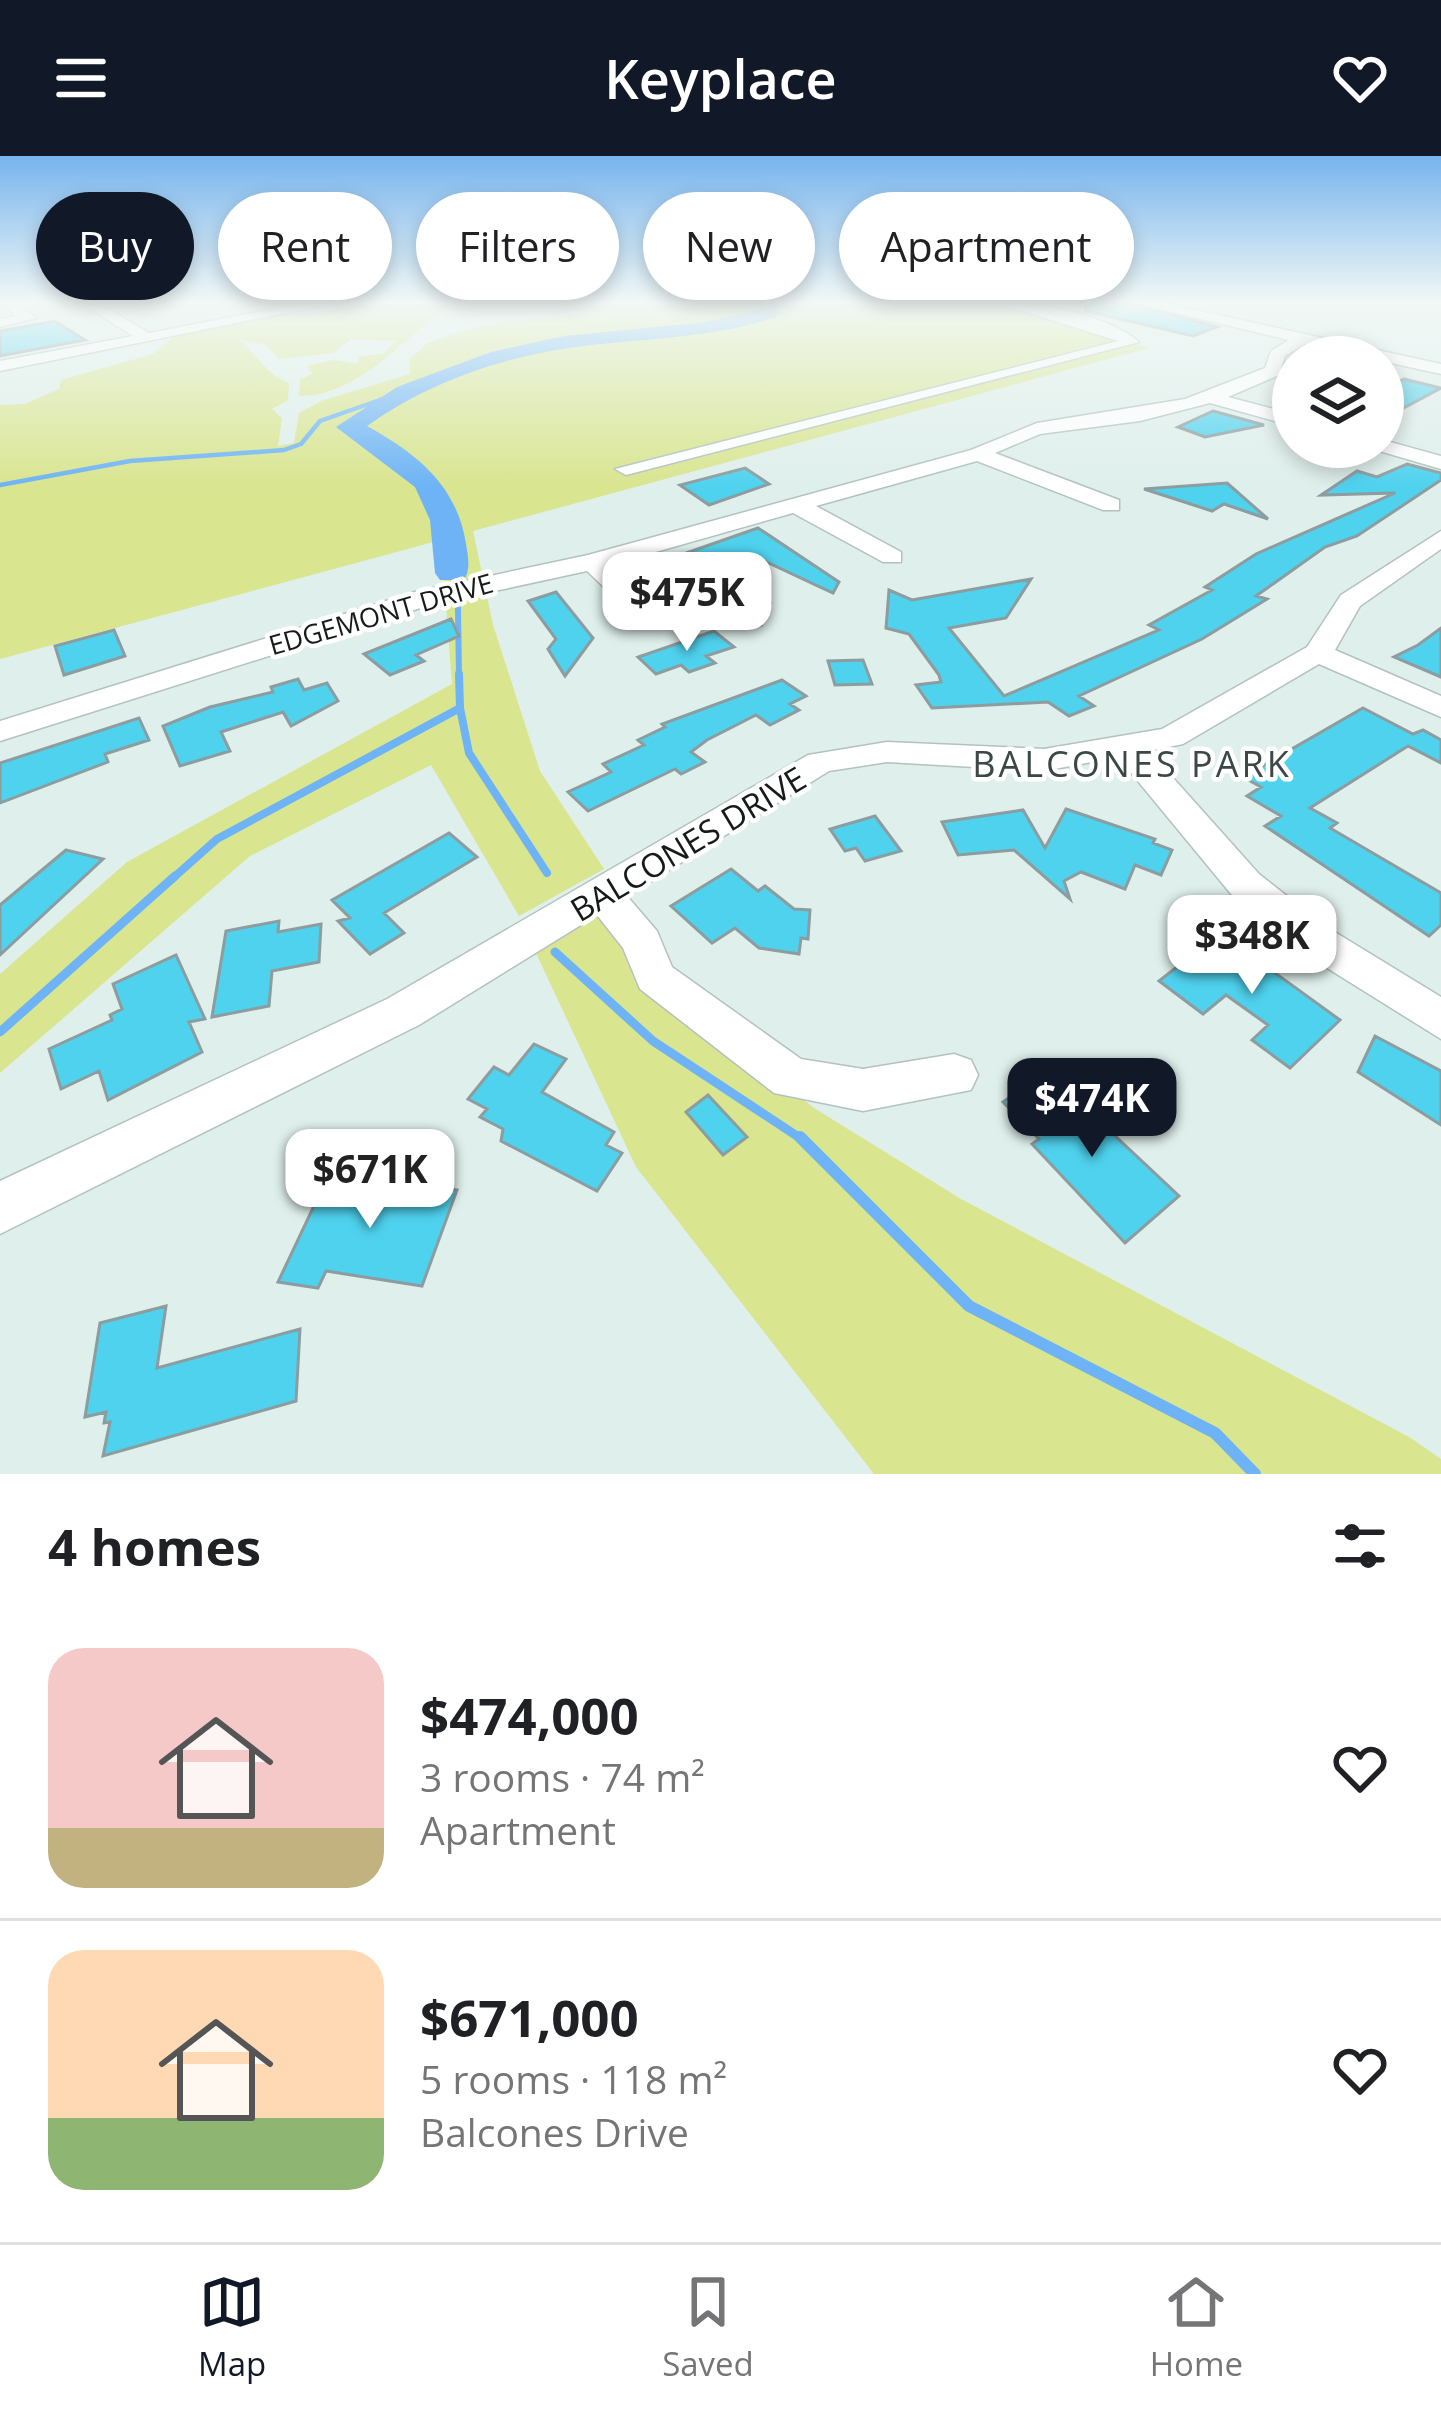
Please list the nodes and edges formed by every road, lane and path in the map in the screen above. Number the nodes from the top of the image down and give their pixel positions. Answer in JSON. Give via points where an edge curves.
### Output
{"nodes":[{"id":1,"x":1416,"y":363,"type":"edge"},
{"id":2,"x":1045,"y":364,"type":"edge"},
{"id":3,"x":1272,"y":371,"type":"edge"},
{"id":4,"x":1404,"y":372,"type":"tunnel mouth"},
{"id":5,"x":1208,"y":398,"type":"junction"},
{"id":6,"x":1272,"y":415,"type":"edge"},
{"id":7,"x":1404,"y":452,"type":"edge"},
{"id":8,"x":978,"y":454,"type":"junction"},
{"id":9,"x":1441,"y":463,"type":"edge"},
{"id":10,"x":626,"y":469,"type":"dead end"},
{"id":11,"x":797,"y":506,"type":"junction"},
{"id":12,"x":1111,"y":506,"type":"dead end"},
{"id":13,"x":1441,"y":538,"type":"edge"},
{"id":14,"x":892,"y":557,"type":"dead end"},
{"id":15,"x":592,"y":562,"type":"junction"},
{"id":16,"x":1424,"y":565,"type":"edge"},
{"id":17,"x":640,"y":607,"type":"dead end"},
{"id":18,"x":1318,"y":653,"type":"junction"},
{"id":19,"x":1441,"y":708,"type":"edge"},
{"id":20,"x":0,"y":730,"type":"edge"},
{"id":21,"x":1128,"y":748,"type":"junction"},
{"id":22,"x":604,"y":895,"type":"junction"},
{"id":23,"x":1441,"y":1020,"type":"edge"},
{"id":24,"x":954,"y":1075,"type":"dead end"},
{"id":25,"x":0,"y":1208,"type":"edge"}],
"edges":[{"from":1,"to":4,"type":"street"},
{"from":2,"to":10,"type":"street"},
{"from":3,"to":5,"type":"street","name":"EDGEMONT DRIVE"},
{"from":5,"to":6,"type":"street"},
{"from":5,"to":8,"type":"street","name":"EDGEMONT DRIVE","via":[[1016,430]]},
{"from":7,"to":9,"type":"street"},
{"from":8,"to":11,"type":"street","name":"EDGEMONT DRIVE"},
{"from":8,"to":12,"type":"street"},
{"from":11,"to":14,"type":"street"},
{"from":11,"to":15,"type":"street","name":"EDGEMONT DRIVE"},
{"from":13,"to":16,"type":"street","name":"BALCONES DRIVE"},
{"from":15,"to":17,"type":"street"},
{"from":15,"to":20,"type":"street","name":"EDGEMONT DRIVE","via":[[424,598]]},
{"from":16,"to":18,"type":"street","name":"BALCONES DRIVE","via":[[1350,601]]},
{"from":18,"to":19,"type":"street"},
{"from":18,"to":21,"type":"street","name":"BALCONES DRIVE","via":[[1171,737]]},
{"from":21,"to":22,"type":"street","name":"BALCONES DRIVE","via":[[1045,760],[844,755]]},
{"from":21,"to":23,"type":"street","via":[[1245,884],[1310,938]]},
{"from":22,"to":24,"type":"street","via":[[642,943],[656,977],[791,1078],[863,1090]]},
{"from":22,"to":25,"type":"street","name":"BALCONES DRIVE","via":[[404,1012]]}]}
